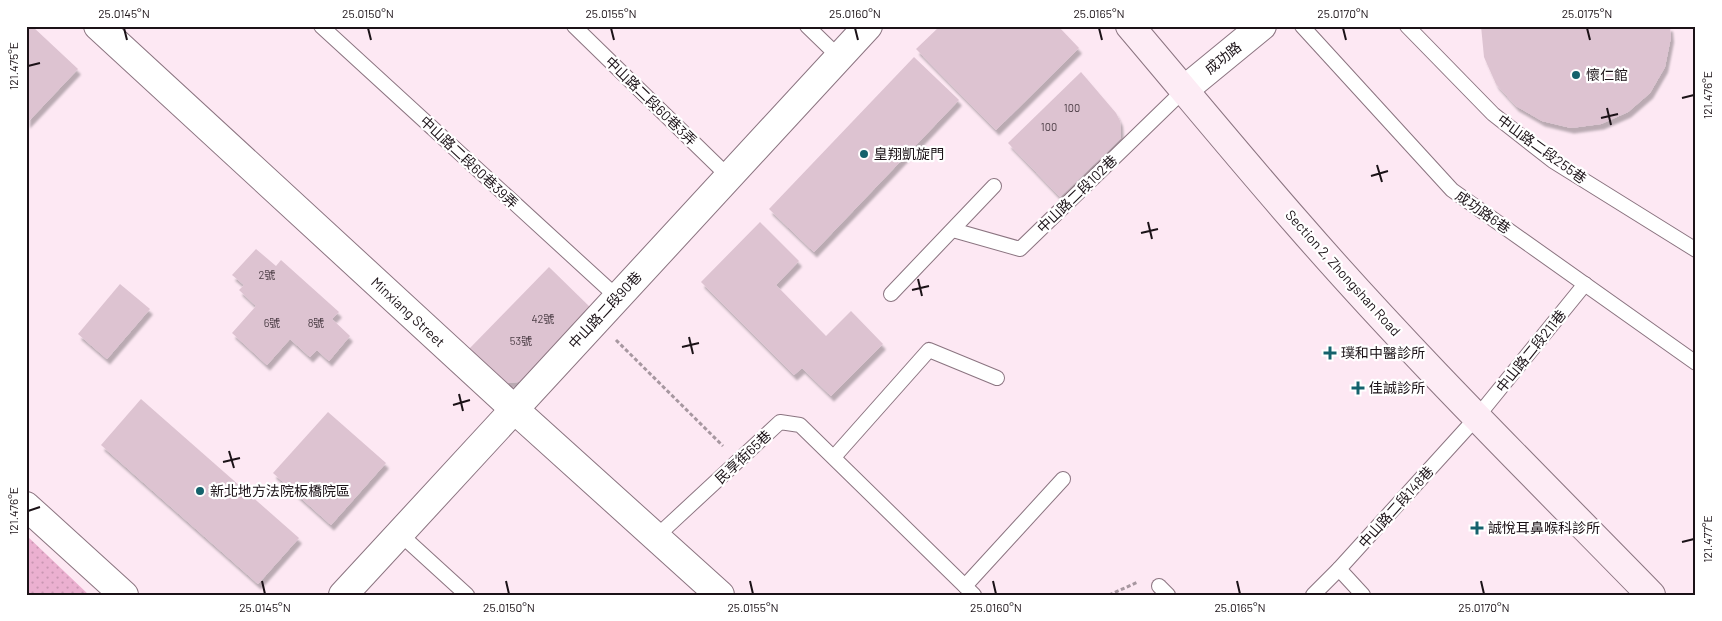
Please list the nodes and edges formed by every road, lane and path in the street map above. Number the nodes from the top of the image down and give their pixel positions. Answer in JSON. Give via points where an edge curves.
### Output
{"nodes":[{"id":1,"x":98,"y":26,"type":"edge"},
{"id":2,"x":321,"y":26,"type":"edge"},
{"id":3,"x":574,"y":26,"type":"edge"},
{"id":4,"x":807,"y":26,"type":"edge"},
{"id":5,"x":868,"y":26,"type":"edge"},
{"id":6,"x":1130,"y":26,"type":"edge"},
{"id":7,"x":1262,"y":26,"type":"edge"},
{"id":8,"x":1302,"y":26,"type":"edge"},
{"id":9,"x":1407,"y":26,"type":"edge"},
{"id":10,"x":839,"y":57,"type":"junction"},
{"id":11,"x":1184,"y":90,"type":"junction"},
{"id":12,"x":728,"y":176,"type":"junction"},
{"id":13,"x":994,"y":186,"type":"dead end"},
{"id":14,"x":953,"y":230,"type":"junction"},
{"id":15,"x":1696,"y":250,"type":"edge"},
{"id":16,"x":1585,"y":284,"type":"junction"},
{"id":17,"x":892,"y":294,"type":"dead end"},
{"id":18,"x":617,"y":297,"type":"junction"},
{"id":19,"x":596,"y":320,"type":"junction"},
{"id":20,"x":1696,"y":363,"type":"edge"},
{"id":21,"x":998,"y":378,"type":"dead end"},
{"id":22,"x":514,"y":409,"type":"junction"},
{"id":23,"x":1477,"y":417,"type":"junction"},
{"id":24,"x":834,"y":458,"type":"junction"},
{"id":25,"x":738,"y":461,"type":"junction"},
{"id":26,"x":1063,"y":479,"type":"dead end"},
{"id":27,"x":26,"y":506,"type":"edge"},
{"id":28,"x":400,"y":533,"type":"junction"},
{"id":29,"x":656,"y":537,"type":"junction"},
{"id":30,"x":1340,"y":569,"type":"junction"},
{"id":31,"x":969,"y":590,"type":"edge"},
{"id":32,"x":1164,"y":590,"type":"edge"},
{"id":33,"x":124,"y":595,"type":"edge"},
{"id":34,"x":343,"y":595,"type":"edge"},
{"id":35,"x":467,"y":595,"type":"edge"},
{"id":36,"x":720,"y":595,"type":"edge"},
{"id":37,"x":1109,"y":595,"type":"edge"},
{"id":38,"x":1313,"y":595,"type":"edge"},
{"id":39,"x":1363,"y":595,"type":"edge"},
{"id":40,"x":1652,"y":595,"type":"edge"}],
"edges":[{"from":1,"to":22,"type":"street","name":"Minxiang Street"},
{"from":2,"to":18,"type":"lane","name":"中山路二段60巷39弄"},
{"from":3,"to":12,"type":"lane","name":"中山路二段60巷3弄"},
{"from":4,"to":10,"type":"lane"},
{"from":5,"to":10,"type":"street","name":"中山路二段90巷"},
{"from":6,"to":11,"type":"main road","name":"Section 2, Zhongshan Road"},
{"from":7,"to":11,"type":"street","name":"成功路"},
{"from":8,"to":16,"type":"lane","name":"成功路6巷","via":[[1452,190]]},
{"from":9,"to":15,"type":"lane","name":"中山路二段255巷","via":[[1494,114],[1553,161]]},
{"from":10,"to":12,"type":"street","name":"中山路二段90巷"},
{"from":11,"to":14,"type":"lane","name":"中山路二段102巷","via":[[1020,249]]},
{"from":11,"to":23,"type":"main road","name":"Section 2, Zhongshan Road","via":[[1298,225]]},
{"from":12,"to":18,"type":"street","name":"中山路二段90巷"},
{"from":13,"to":14,"type":"lane"},
{"from":14,"to":17,"type":"lane"},
{"from":16,"to":20,"type":"lane","name":"成功路6巷"},
{"from":16,"to":23,"type":"lane","name":"中山路二段211巷"},
{"from":18,"to":19,"type":"street","name":"中山路二段90巷"},
{"from":19,"to":22,"type":"street","name":"中山路二段90巷"},
{"from":19,"to":25,"type":"path"},
{"from":21,"to":24,"type":"lane","via":[[929,350]]},
{"from":22,"to":28,"type":"street","name":"中山路二段90巷"},
{"from":22,"to":29,"type":"street","name":"Minxiang Street"},
{"from":23,"to":30,"type":"lane","name":"中山路二段148巷"},
{"from":23,"to":40,"type":"main road","name":"Section 2, Zhongshan Road"},
{"from":24,"to":25,"type":"lane","name":"民享街65巷","via":[[800,424],[780,422]]},
{"from":24,"to":31,"type":"lane","name":"民享街65巷"},
{"from":25,"to":29,"type":"lane","name":"民享街65巷"},
{"from":26,"to":31,"type":"lane","name":"民享街65巷"},
{"from":27,"to":33,"type":"street"},
{"from":28,"to":34,"type":"street","name":"中山路二段90巷"},
{"from":28,"to":35,"type":"lane"},
{"from":29,"to":36,"type":"street","name":"Minxiang Street"},
{"from":30,"to":38,"type":"lane","name":"中山路二段148巷"},
{"from":30,"to":39,"type":"lane"},
{"from":32,"to":37,"type":"path","via":[[1145,580]]}]}
